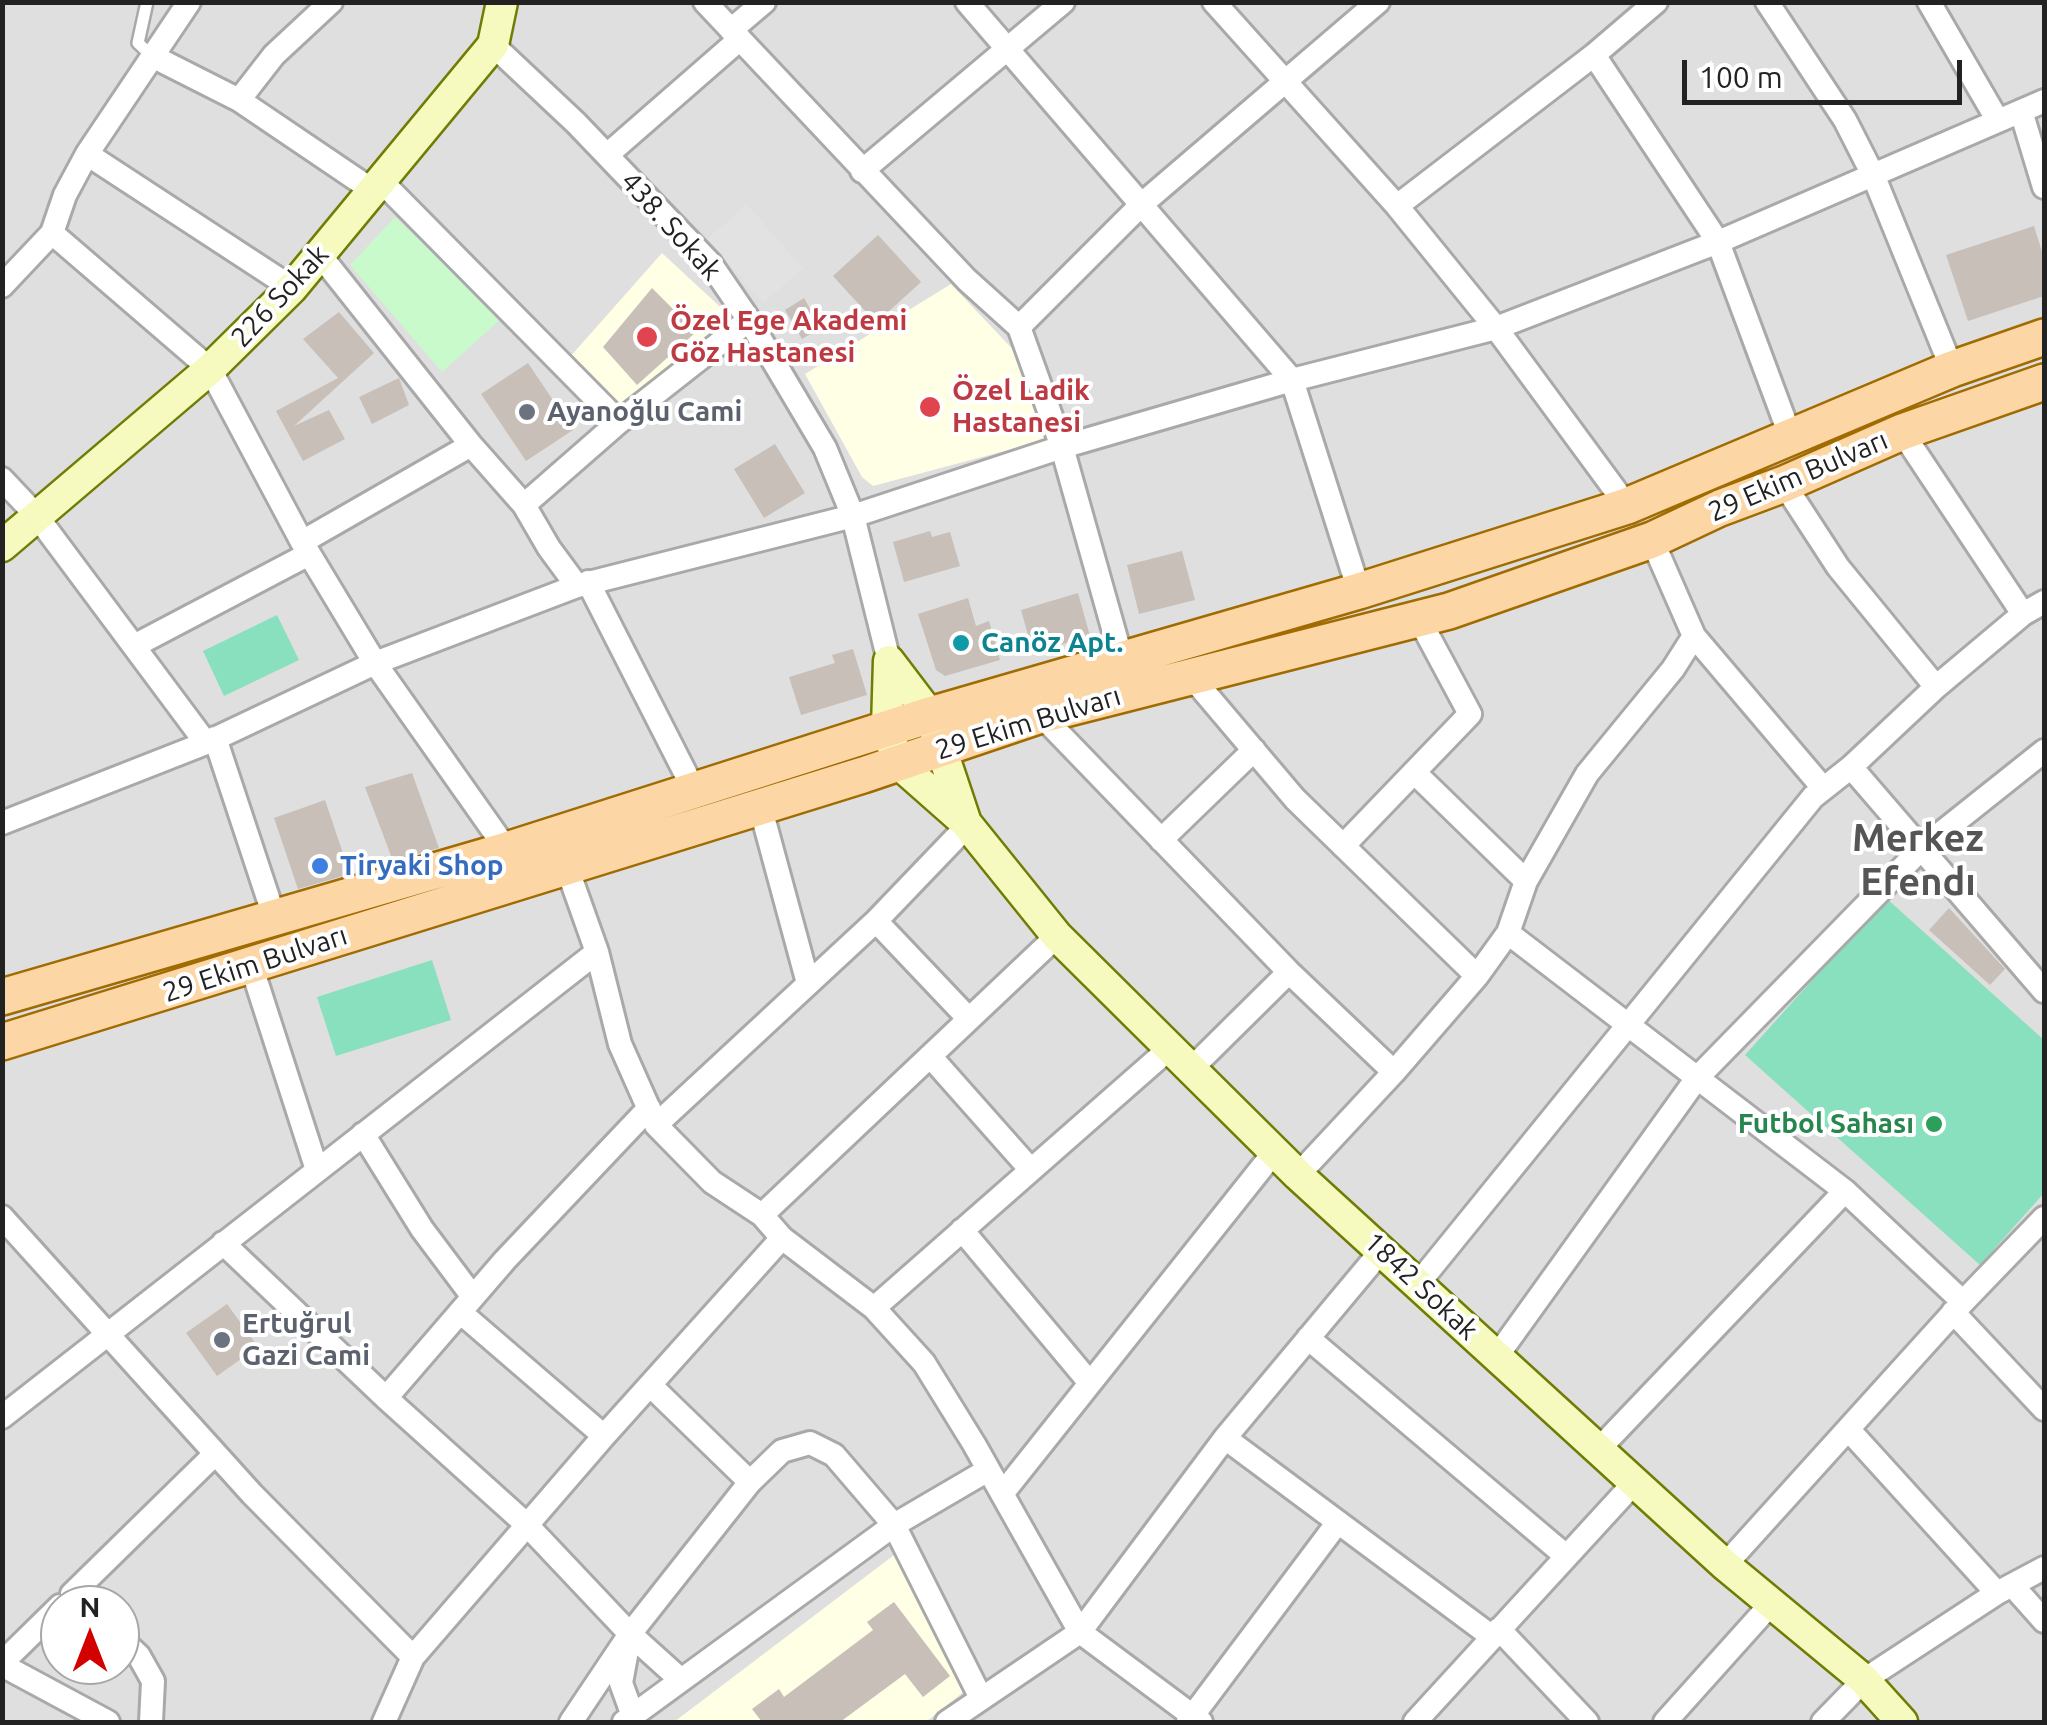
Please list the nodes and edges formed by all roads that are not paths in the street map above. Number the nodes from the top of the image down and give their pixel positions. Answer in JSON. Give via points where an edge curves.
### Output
{"nodes":[{"id":1,"x":147,"y":2,"type":"edge"},
{"id":2,"x":189,"y":2,"type":"edge"},
{"id":3,"x":331,"y":2,"type":"edge"},
{"id":4,"x":502,"y":2,"type":"edge"},
{"id":5,"x":704,"y":2,"type":"edge"},
{"id":6,"x":764,"y":2,"type":"edge"},
{"id":7,"x":967,"y":2,"type":"edge"},
{"id":8,"x":1063,"y":2,"type":"edge"},
{"id":9,"x":1214,"y":2,"type":"edge"},
{"id":10,"x":1378,"y":2,"type":"edge"},
{"id":11,"x":1767,"y":2,"type":"edge"},
{"id":12,"x":1929,"y":2,"type":"edge"},
{"id":13,"x":1642,"y":6,"type":"edge"},
{"id":14,"x":736,"y":35,"type":"junction"},
{"id":15,"x":493,"y":45,"type":"junction"},
{"id":16,"x":1006,"y":48,"type":"junction"},
{"id":17,"x":1594,"y":55,"type":"junction"},
{"id":18,"x":152,"y":56,"type":"junction"},
{"id":19,"x":1286,"y":82,"type":"junction"},
{"id":20,"x":239,"y":100,"type":"junction"},
{"id":21,"x":2044,"y":100,"type":"edge"},
{"id":22,"x":2020,"y":111,"type":"junction"},
{"id":23,"x":1998,"y":121,"type":"junction"},
{"id":24,"x":87,"y":154,"type":"junction"},
{"id":25,"x":607,"y":155,"type":"junction"},
{"id":26,"x":862,"y":170,"type":"junction"},
{"id":27,"x":1874,"y":176,"type":"junction"},
{"id":28,"x":377,"y":186,"type":"junction"},
{"id":29,"x":2044,"y":187,"type":"edge"},
{"id":30,"x":1142,"y":204,"type":"junction"},
{"id":31,"x":1397,"y":206,"type":"junction"},
{"id":32,"x":52,"y":233,"type":"junction"},
{"id":33,"x":1718,"y":242,"type":"junction"},
{"id":34,"x":320,"y":256,"type":"junction"},
{"id":35,"x":2,"y":286,"type":"edge"},
{"id":36,"x":292,"y":288,"type":"junction"},
{"id":37,"x":750,"y":320,"type":"junction"},
{"id":38,"x":1019,"y":327,"type":"junction"},
{"id":39,"x":1496,"y":328,"type":"junction"},
{"id":40,"x":2044,"y":337,"type":"edge"},
{"id":41,"x":210,"y":369,"type":"junction"},
{"id":42,"x":1952,"y":369,"type":"junction"},
{"id":43,"x":1292,"y":380,"type":"junction"},
{"id":44,"x":2044,"y":382,"type":"edge"},
{"id":45,"x":619,"y":422,"type":"junction"},
{"id":46,"x":1902,"y":432,"type":"junction"},
{"id":47,"x":1792,"y":438,"type":"junction"},
{"id":48,"x":471,"y":446,"type":"junction"},
{"id":49,"x":1062,"y":447,"type":"junction"},
{"id":50,"x":2,"y":480,"type":"edge"},
{"id":51,"x":1784,"y":484,"type":"junction"},
{"id":52,"x":524,"y":505,"type":"junction"},
{"id":53,"x":1626,"y":506,"type":"junction"},
{"id":54,"x":36,"y":515,"type":"junction"},
{"id":55,"x":852,"y":516,"type":"junction"},
{"id":56,"x":1652,"y":540,"type":"junction"},
{"id":57,"x":2,"y":546,"type":"edge"},
{"id":58,"x":306,"y":548,"type":"junction"},
{"id":59,"x":582,"y":584,"type":"junction"},
{"id":60,"x":1359,"y":590,"type":"junction"},
{"id":61,"x":2044,"y":602,"type":"edge"},
{"id":62,"x":2023,"y":614,"type":"junction"},
{"id":63,"x":1419,"y":619,"type":"junction"},
{"id":64,"x":1694,"y":636,"type":"junction"},
{"id":65,"x":134,"y":646,"type":"junction"},
{"id":66,"x":1122,"y":660,"type":"junction"},
{"id":67,"x":889,"y":661,"type":"junction"},
{"id":68,"x":375,"y":663,"type":"junction"},
{"id":69,"x":1190,"y":675,"type":"junction"},
{"id":70,"x":1936,"y":686,"type":"junction"},
{"id":71,"x":930,"y":714,"type":"junction"},
{"id":72,"x":1041,"y":715,"type":"junction"},
{"id":73,"x":887,"y":728,"type":"junction"},
{"id":74,"x":210,"y":741,"type":"junction"},
{"id":75,"x":942,"y":749,"type":"junction"},
{"id":76,"x":1254,"y":750,"type":"junction"},
{"id":77,"x":2044,"y":750,"type":"edge"},
{"id":78,"x":898,"y":764,"type":"junction"},
{"id":79,"x":1850,"y":767,"type":"junction"},
{"id":80,"x":1414,"y":772,"type":"junction"},
{"id":81,"x":1824,"y":788,"type":"junction"},
{"id":82,"x":695,"y":792,"type":"junction"},
{"id":83,"x":760,"y":806,"type":"junction"},
{"id":84,"x":6,"y":817,"type":"edge"},
{"id":85,"x":967,"y":824,"type":"junction"},
{"id":86,"x":1161,"y":840,"type":"junction"},
{"id":87,"x":1343,"y":846,"type":"junction"},
{"id":88,"x":1922,"y":849,"type":"junction"},
{"id":89,"x":507,"y":850,"type":"junction"},
{"id":90,"x":566,"y":865,"type":"junction"},
{"id":91,"x":1526,"y":880,"type":"junction"},
{"id":92,"x":275,"y":919,"type":"junction"},
{"id":93,"x":876,"y":921,"type":"junction"},
{"id":94,"x":1508,"y":933,"type":"junction"},
{"id":95,"x":1056,"y":936,"type":"junction"},
{"id":96,"x":597,"y":952,"type":"junction"},
{"id":97,"x":251,"y":964,"type":"junction"},
{"id":98,"x":1289,"y":972,"type":"junction"},
{"id":99,"x":1476,"y":976,"type":"junction"},
{"id":100,"x":808,"y":982,"type":"junction"},
{"id":101,"x":2044,"y":991,"type":"edge"},
{"id":102,"x":2,"y":997,"type":"edge"},
{"id":103,"x":968,"y":1019,"type":"junction"},
{"id":104,"x":1629,"y":1023,"type":"junction"},
{"id":105,"x":2,"y":1042,"type":"edge"},
{"id":106,"x":930,"y":1056,"type":"junction"},
{"id":107,"x":1181,"y":1058,"type":"junction"},
{"id":108,"x":1394,"y":1072,"type":"junction"},
{"id":109,"x":1697,"y":1078,"type":"junction"},
{"id":110,"x":652,"y":1116,"type":"junction"},
{"id":111,"x":363,"y":1134,"type":"junction"},
{"id":112,"x":1275,"y":1151,"type":"junction"},
{"id":113,"x":317,"y":1170,"type":"junction"},
{"id":114,"x":1031,"y":1170,"type":"junction"},
{"id":115,"x":1298,"y":1175,"type":"junction"},
{"id":116,"x":1846,"y":1192,"type":"junction"},
{"id":117,"x":762,"y":1215,"type":"junction"},
{"id":118,"x":2,"y":1217,"type":"edge"},
{"id":119,"x":962,"y":1230,"type":"junction"},
{"id":120,"x":2039,"y":1235,"type":"edge"},
{"id":121,"x":782,"y":1238,"type":"junction"},
{"id":122,"x":223,"y":1243,"type":"junction"},
{"id":123,"x":1382,"y":1250,"type":"junction"},
{"id":124,"x":1416,"y":1285,"type":"junction"},
{"id":125,"x":466,"y":1304,"type":"junction"},
{"id":126,"x":874,"y":1308,"type":"junction"},
{"id":127,"x":1958,"y":1308,"type":"junction"},
{"id":128,"x":106,"y":1334,"type":"junction"},
{"id":129,"x":1308,"y":1338,"type":"junction"},
{"id":130,"x":1497,"y":1356,"type":"junction"},
{"id":131,"x":1090,"y":1383,"type":"junction"},
{"id":132,"x":650,"y":1384,"type":"junction"},
{"id":133,"x":386,"y":1398,"type":"junction"},
{"id":134,"x":2044,"y":1409,"type":"edge"},
{"id":135,"x":2,"y":1417,"type":"edge"},
{"id":136,"x":1848,"y":1429,"type":"junction"},
{"id":137,"x":604,"y":1436,"type":"junction"},
{"id":138,"x":1225,"y":1438,"type":"junction"},
{"id":139,"x":1598,"y":1450,"type":"junction"},
{"id":140,"x":215,"y":1454,"type":"junction"},
{"id":141,"x":988,"y":1470,"type":"junction"},
{"id":142,"x":750,"y":1482,"type":"junction"},
{"id":143,"x":1634,"y":1483,"type":"junction"},
{"id":144,"x":1002,"y":1494,"type":"junction"},
{"id":145,"x":1338,"y":1522,"type":"junction"},
{"id":146,"x":527,"y":1525,"type":"junction"},
{"id":147,"x":894,"y":1525,"type":"junction"},
{"id":148,"x":1566,"y":1556,"type":"junction"},
{"id":149,"x":1725,"y":1565,"type":"junction"},
{"id":150,"x":2044,"y":1568,"type":"edge"},
{"id":151,"x":87,"y":1585,"type":"edge"},
{"id":152,"x":2004,"y":1589,"type":"junction"},
{"id":153,"x":1770,"y":1605,"type":"junction"},
{"id":154,"x":2044,"y":1621,"type":"edge"},
{"id":155,"x":40,"y":1629,"type":"edge"},
{"id":156,"x":1080,"y":1632,"type":"junction"},
{"id":157,"x":1495,"y":1632,"type":"junction"},
{"id":158,"x":630,"y":1634,"type":"junction"},
{"id":159,"x":414,"y":1657,"type":"junction"},
{"id":160,"x":140,"y":1658,"type":"edge"},
{"id":161,"x":2,"y":1664,"type":"edge"},
{"id":162,"x":681,"y":1680,"type":"junction"},
{"id":163,"x":1864,"y":1680,"type":"junction"},
{"id":164,"x":980,"y":1698,"type":"junction"},
{"id":165,"x":628,"y":1720,"type":"edge"},
{"id":166,"x":1194,"y":1720,"type":"edge"},
{"id":167,"x":108,"y":1722,"type":"edge"},
{"id":168,"x":152,"y":1722,"type":"edge"},
{"id":169,"x":384,"y":1722,"type":"edge"},
{"id":170,"x":571,"y":1722,"type":"edge"},
{"id":171,"x":948,"y":1722,"type":"edge"},
{"id":172,"x":1414,"y":1722,"type":"edge"},
{"id":173,"x":1587,"y":1722,"type":"edge"},
{"id":174,"x":1665,"y":1722,"type":"edge"},
{"id":175,"x":1823,"y":1722,"type":"edge"},
{"id":176,"x":1902,"y":1722,"type":"edge"}],
"edges":[{"from":1,"to":18,"type":"lane","via":[[138,42]]},
{"from":2,"to":18,"type":"street"},
{"from":3,"to":20,"type":"street","via":[[274,55]]},
{"from":4,"to":15,"type":"street","name":"226 Sokak"},
{"from":5,"to":14,"type":"street"},
{"from":6,"to":14,"type":"street"},
{"from":7,"to":16,"type":"street"},
{"from":8,"to":16,"type":"street"},
{"from":9,"to":19,"type":"street"},
{"from":10,"to":19,"type":"street"},
{"from":11,"to":27,"type":"street"},
{"from":12,"to":23,"type":"street"},
{"from":13,"to":17,"type":"street"},
{"from":14,"to":25,"type":"street"},
{"from":14,"to":26,"type":"street"},
{"from":15,"to":25,"type":"street","name":"438. Sokak"},
{"from":15,"to":28,"type":"street","name":"226 Sokak"},
{"from":16,"to":26,"type":"street"},
{"from":16,"to":30,"type":"street"},
{"from":17,"to":31,"type":"street"},
{"from":17,"to":33,"type":"street"},
{"from":18,"to":20,"type":"street"},
{"from":18,"to":24,"type":"street"},
{"from":19,"to":30,"type":"street"},
{"from":19,"to":31,"type":"street"},
{"from":20,"to":28,"type":"street"},
{"from":21,"to":22,"type":"street"},
{"from":22,"to":23,"type":"street"},
{"from":22,"to":29,"type":"street"},
{"from":23,"to":27,"type":"street"},
{"from":24,"to":32,"type":"street"},
{"from":24,"to":36,"type":"street"},
{"from":25,"to":37,"type":"street","name":"438. Sokak","via":[[710,262]]},
{"from":26,"to":38,"type":"street"},
{"from":27,"to":33,"type":"street"},
{"from":27,"to":42,"type":"street"},
{"from":28,"to":34,"type":"street","name":"226 Sokak"},
{"from":28,"to":45,"type":"street"},
{"from":30,"to":38,"type":"street"},
{"from":30,"to":43,"type":"street"},
{"from":31,"to":39,"type":"street"},
{"from":32,"to":35,"type":"street"},
{"from":32,"to":41,"type":"street"},
{"from":33,"to":39,"type":"street"},
{"from":33,"to":47,"type":"street"},
{"from":34,"to":36,"type":"street","name":"226 Sokak"},
{"from":34,"to":48,"type":"street"},
{"from":36,"to":41,"type":"street","name":"226 Sokak"},
{"from":37,"to":45,"type":"street"},
{"from":37,"to":55,"type":"street","name":"438. Sokak","via":[[825,448]]},
{"from":38,"to":49,"type":"street"},
{"from":39,"to":43,"type":"street"},
{"from":39,"to":53,"type":"street"},
{"from":40,"to":42,"type":"main road","name":"29 Ekim Bulvarı"},
{"from":41,"to":54,"type":"street","name":"226 Sokak"},
{"from":41,"to":58,"type":"street"},
{"from":42,"to":47,"type":"main road","name":"29 Ekim Bulvarı"},
{"from":43,"to":49,"type":"street"},
{"from":43,"to":60,"type":"street"},
{"from":44,"to":46,"type":"main road","name":"29 Ekim Bulvarı"},
{"from":45,"to":52,"type":"street"},
{"from":46,"to":51,"type":"main road","name":"29 Ekim Bulvarı"},
{"from":46,"to":62,"type":"street"},
{"from":47,"to":53,"type":"main road","name":"29 Ekim Bulvarı"},
{"from":48,"to":52,"type":"street"},
{"from":48,"to":58,"type":"street"},
{"from":49,"to":55,"type":"street"},
{"from":49,"to":66,"type":"street"},
{"from":50,"to":54,"type":"street"},
{"from":51,"to":56,"type":"main road","name":"29 Ekim Bulvarı"},
{"from":51,"to":70,"type":"street","via":[[1838,567]]},
{"from":52,"to":59,"type":"street","via":[[549,548]]},
{"from":53,"to":60,"type":"main road","name":"29 Ekim Bulvarı"},
{"from":54,"to":57,"type":"street","name":"226 Sokak"},
{"from":54,"to":65,"type":"street"},
{"from":55,"to":59,"type":"street"},
{"from":55,"to":67,"type":"street","name":"438. Sokak"},
{"from":56,"to":63,"type":"main road","name":"29 Ekim Bulvarı"},
{"from":56,"to":64,"type":"street"},
{"from":58,"to":65,"type":"street"},
{"from":58,"to":68,"type":"street"},
{"from":59,"to":68,"type":"street"},
{"from":59,"to":82,"type":"street"},
{"from":60,"to":66,"type":"main road","name":"29 Ekim Bulvarı"},
{"from":61,"to":62,"type":"street"},
{"from":62,"to":70,"type":"street"},
{"from":63,"to":69,"type":"main road","name":"29 Ekim Bulvarı"},
{"from":63,"to":80,"type":"street","via":[[1470,714]]},
{"from":64,"to":81,"type":"street"},
{"from":64,"to":91,"type":"street","via":[[1587,774]]},
{"from":65,"to":74,"type":"street"},
{"from":66,"to":71,"type":"main road","name":"29 Ekim Bulvarı"},
{"from":67,"to":71,"type":"street"},
{"from":67,"to":73,"type":"street"},
{"from":68,"to":74,"type":"street"},
{"from":68,"to":89,"type":"street"},
{"from":69,"to":72,"type":"main road","name":"29 Ekim Bulvarı"},
{"from":69,"to":76,"type":"street"},
{"from":70,"to":79,"type":"street"},
{"from":71,"to":73,"type":"main road","name":"29 Ekim Bulvarı"},
{"from":71,"to":75,"type":"street"},
{"from":72,"to":75,"type":"main road","name":"29 Ekim Bulvarı"},
{"from":72,"to":86,"type":"street"},
{"from":73,"to":78,"type":"street"},
{"from":73,"to":82,"type":"main road","name":"29 Ekim Bulvarı"},
{"from":74,"to":84,"type":"street"},
{"from":74,"to":92,"type":"street"},
{"from":75,"to":78,"type":"main road","name":"29 Ekim Bulvarı"},
{"from":75,"to":85,"type":"street"},
{"from":76,"to":86,"type":"street"},
{"from":76,"to":87,"type":"street"},
{"from":77,"to":88,"type":"street"},
{"from":78,"to":83,"type":"main road","name":"29 Ekim Bulvarı"},
{"from":78,"to":85,"type":"street"},
{"from":79,"to":81,"type":"street"},
{"from":79,"to":88,"type":"street"},
{"from":80,"to":87,"type":"street"},
{"from":80,"to":91,"type":"street"},
{"from":81,"to":104,"type":"street"},
{"from":82,"to":89,"type":"main road","name":"29 Ekim Bulvarı"},
{"from":83,"to":90,"type":"main road","name":"29 Ekim Bulvarı"},
{"from":83,"to":100,"type":"street"},
{"from":85,"to":93,"type":"street"},
{"from":85,"to":95,"type":"street","name":"1842 Sokak"},
{"from":86,"to":98,"type":"street"},
{"from":87,"to":99,"type":"street"},
{"from":88,"to":101,"type":"street"},
{"from":88,"to":109,"type":"street"},
{"from":89,"to":92,"type":"main road","name":"29 Ekim Bulvarı"},
{"from":90,"to":96,"type":"street"},
{"from":90,"to":97,"type":"main road","name":"29 Ekim Bulvarı"},
{"from":91,"to":94,"type":"street"},
{"from":92,"to":102,"type":"main road","name":"29 Ekim Bulvarı"},
{"from":93,"to":100,"type":"street"},
{"from":93,"to":103,"type":"street"},
{"from":94,"to":99,"type":"street"},
{"from":94,"to":104,"type":"street"},
{"from":95,"to":103,"type":"street"},
{"from":95,"to":107,"type":"street","name":"1842 Sokak"},
{"from":96,"to":110,"type":"street","via":[[620,1044]]},
{"from":96,"to":111,"type":"street"},
{"from":97,"to":105,"type":"main road","name":"29 Ekim Bulvarı"},
{"from":97,"to":113,"type":"street"},
{"from":98,"to":107,"type":"street"},
{"from":98,"to":108,"type":"street"},
{"from":99,"to":108,"type":"street"},
{"from":100,"to":110,"type":"street"},
{"from":103,"to":106,"type":"street"},
{"from":104,"to":109,"type":"street"},
{"from":104,"to":124,"type":"street"},
{"from":106,"to":114,"type":"street"},
{"from":106,"to":117,"type":"street"},
{"from":107,"to":112,"type":"street","name":"1842 Sokak"},
{"from":107,"to":114,"type":"street"},
{"from":108,"to":115,"type":"street"},
{"from":109,"to":116,"type":"street"},
{"from":109,"to":130,"type":"street"},
{"from":110,"to":117,"type":"street","via":[[712,1182]]},
{"from":110,"to":125,"type":"street"},
{"from":111,"to":113,"type":"street"},
{"from":111,"to":125,"type":"street"},
{"from":112,"to":115,"type":"street","name":"1842 Sokak"},
{"from":112,"to":131,"type":"street"},
{"from":113,"to":122,"type":"street"},
{"from":114,"to":119,"type":"street"},
{"from":115,"to":123,"type":"street","name":"1842 Sokak"},
{"from":116,"to":127,"type":"street"},
{"from":116,"to":139,"type":"street"},
{"from":117,"to":121,"type":"street"},
{"from":118,"to":128,"type":"street"},
{"from":119,"to":126,"type":"street"},
{"from":119,"to":131,"type":"street"},
{"from":120,"to":127,"type":"street"},
{"from":121,"to":126,"type":"street"},
{"from":121,"to":132,"type":"street"},
{"from":122,"to":128,"type":"street"},
{"from":122,"to":133,"type":"street"},
{"from":123,"to":124,"type":"street","name":"1842 Sokak"},
{"from":123,"to":129,"type":"street"},
{"from":124,"to":130,"type":"street","name":"1842 Sokak"},
{"from":125,"to":133,"type":"street"},
{"from":125,"to":137,"type":"street"},
{"from":126,"to":141,"type":"street","via":[[924,1363]]},
{"from":127,"to":134,"type":"street"},
{"from":127,"to":136,"type":"street"},
{"from":128,"to":135,"type":"street"},
{"from":128,"to":140,"type":"street"},
{"from":129,"to":138,"type":"street"},
{"from":129,"to":148,"type":"street"},
{"from":130,"to":139,"type":"street","name":"1842 Sokak"},
{"from":131,"to":144,"type":"street"},
{"from":132,"to":137,"type":"street"},
{"from":132,"to":142,"type":"street"},
{"from":133,"to":146,"type":"street"},
{"from":136,"to":149,"type":"street"},
{"from":136,"to":152,"type":"street"},
{"from":137,"to":146,"type":"street"},
{"from":138,"to":145,"type":"street"},
{"from":138,"to":156,"type":"street"},
{"from":139,"to":143,"type":"street","name":"1842 Sokak"},
{"from":140,"to":151,"type":"street"},
{"from":140,"to":159,"type":"street"},
{"from":141,"to":144,"type":"street"},
{"from":141,"to":147,"type":"street"},
{"from":142,"to":147,"type":"street","via":[[782,1451],[810,1443],[834,1456]]},
{"from":142,"to":158,"type":"street"},
{"from":143,"to":148,"type":"street"},
{"from":143,"to":149,"type":"street","name":"1842 Sokak"},
{"from":144,"to":156,"type":"street"},
{"from":145,"to":157,"type":"street"},
{"from":145,"to":166,"type":"street"},
{"from":146,"to":158,"type":"street"},
{"from":146,"to":159,"type":"street"},
{"from":147,"to":162,"type":"street"},
{"from":147,"to":164,"type":"street"},
{"from":148,"to":157,"type":"street"},
{"from":149,"to":153,"type":"street","name":"1842 Sokak"},
{"from":150,"to":152,"type":"street"},
{"from":152,"to":154,"type":"street"},
{"from":152,"to":163,"type":"street"},
{"from":153,"to":163,"type":"street","name":"1842 Sokak"},
{"from":153,"to":174,"type":"street"},
{"from":155,"to":161,"type":"street"},
{"from":156,"to":164,"type":"street"},
{"from":156,"to":166,"type":"street"},
{"from":157,"to":172,"type":"street"},
{"from":157,"to":173,"type":"street"},
{"from":158,"to":162,"type":"street"},
{"from":158,"to":165,"type":"street","via":[[621,1683]]},
{"from":158,"to":170,"type":"street"},
{"from":159,"to":169,"type":"street"},
{"from":160,"to":168,"type":"street","via":[[153,1681]]},
{"from":161,"to":167,"type":"street"},
{"from":162,"to":165,"type":"street"},
{"from":163,"to":175,"type":"street"},
{"from":163,"to":176,"type":"street","name":"1842 Sokak"},
{"from":164,"to":171,"type":"street"}]}
